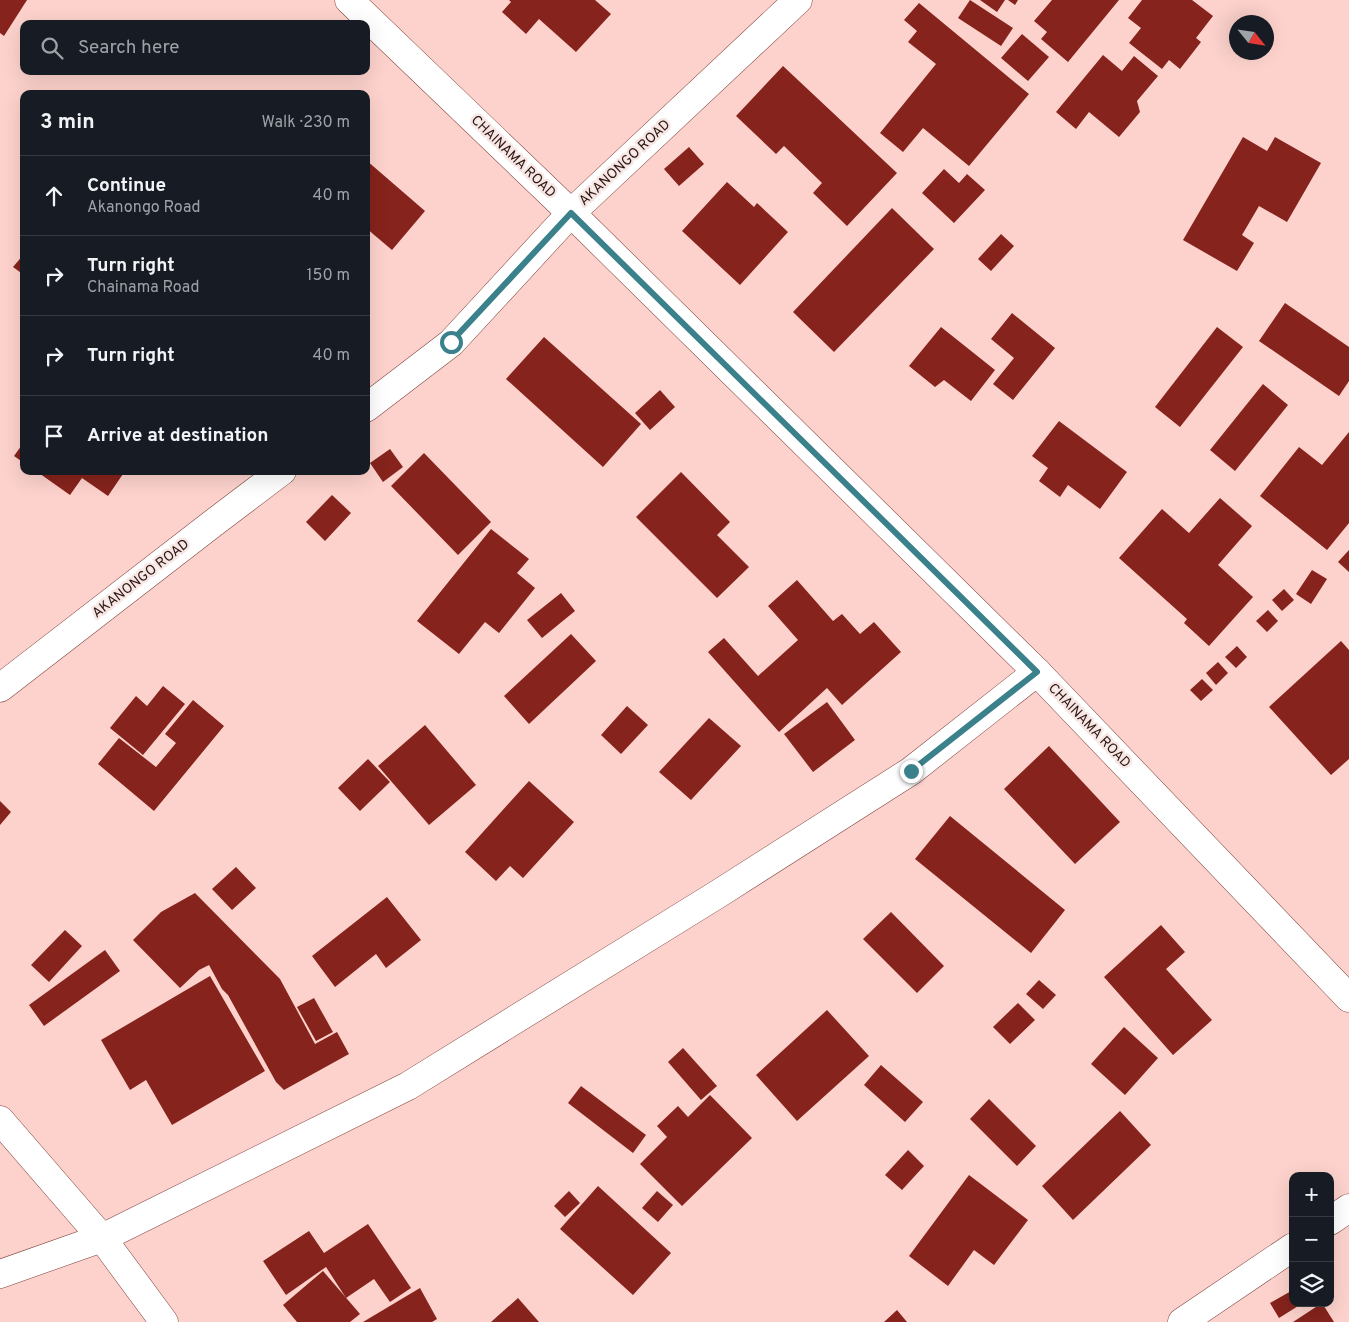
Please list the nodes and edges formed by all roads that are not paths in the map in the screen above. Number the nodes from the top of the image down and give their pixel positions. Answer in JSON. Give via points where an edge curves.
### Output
{"nodes":[{"id":1,"x":349,"y":0,"type":"edge"},
{"id":2,"x":798,"y":0,"type":"edge"},
{"id":3,"x":370,"y":20,"type":"edge"},
{"id":4,"x":370,"y":20,"type":"edge"},
{"id":5,"x":571,"y":213,"type":"junction"},
{"id":6,"x":370,"y":405,"type":"edge"},
{"id":7,"x":277,"y":475,"type":"edge"},
{"id":8,"x":1037,"y":672,"type":"junction"},
{"id":9,"x":0,"y":688,"type":"edge"},
{"id":10,"x":1349,"y":998,"type":"edge"},
{"id":11,"x":0,"y":1120,"type":"edge"},
{"id":12,"x":1349,"y":1208,"type":"edge"},
{"id":13,"x":1334,"y":1218,"type":"edge"},
{"id":14,"x":102,"y":1238,"type":"junction"},
{"id":15,"x":1289,"y":1250,"type":"edge"},
{"id":16,"x":0,"y":1274,"type":"edge"},
{"id":17,"x":164,"y":1322,"type":"edge"},
{"id":18,"x":1182,"y":1322,"type":"edge"}],
"edges":[{"from":1,"to":4,"type":"street","name":"CHAINAMA ROAD"},
{"from":2,"to":5,"type":"street","name":"AKANONGO ROAD"},
{"from":3,"to":5,"type":"street","name":"CHAINAMA ROAD"},
{"from":5,"to":6,"type":"street","name":"AKANONGO ROAD","via":[[451,342]]},
{"from":5,"to":8,"type":"street","name":"CHAINAMA ROAD"},
{"from":7,"to":9,"type":"street","name":"AKANONGO ROAD"},
{"from":8,"to":10,"type":"street","name":"CHAINAMA ROAD"},
{"from":8,"to":14,"type":"street","via":[[911,771],[408,1086]]},
{"from":11,"to":14,"type":"street"},
{"from":12,"to":13,"type":"street"},
{"from":14,"to":16,"type":"street"},
{"from":14,"to":17,"type":"street"},
{"from":15,"to":18,"type":"street"}]}
